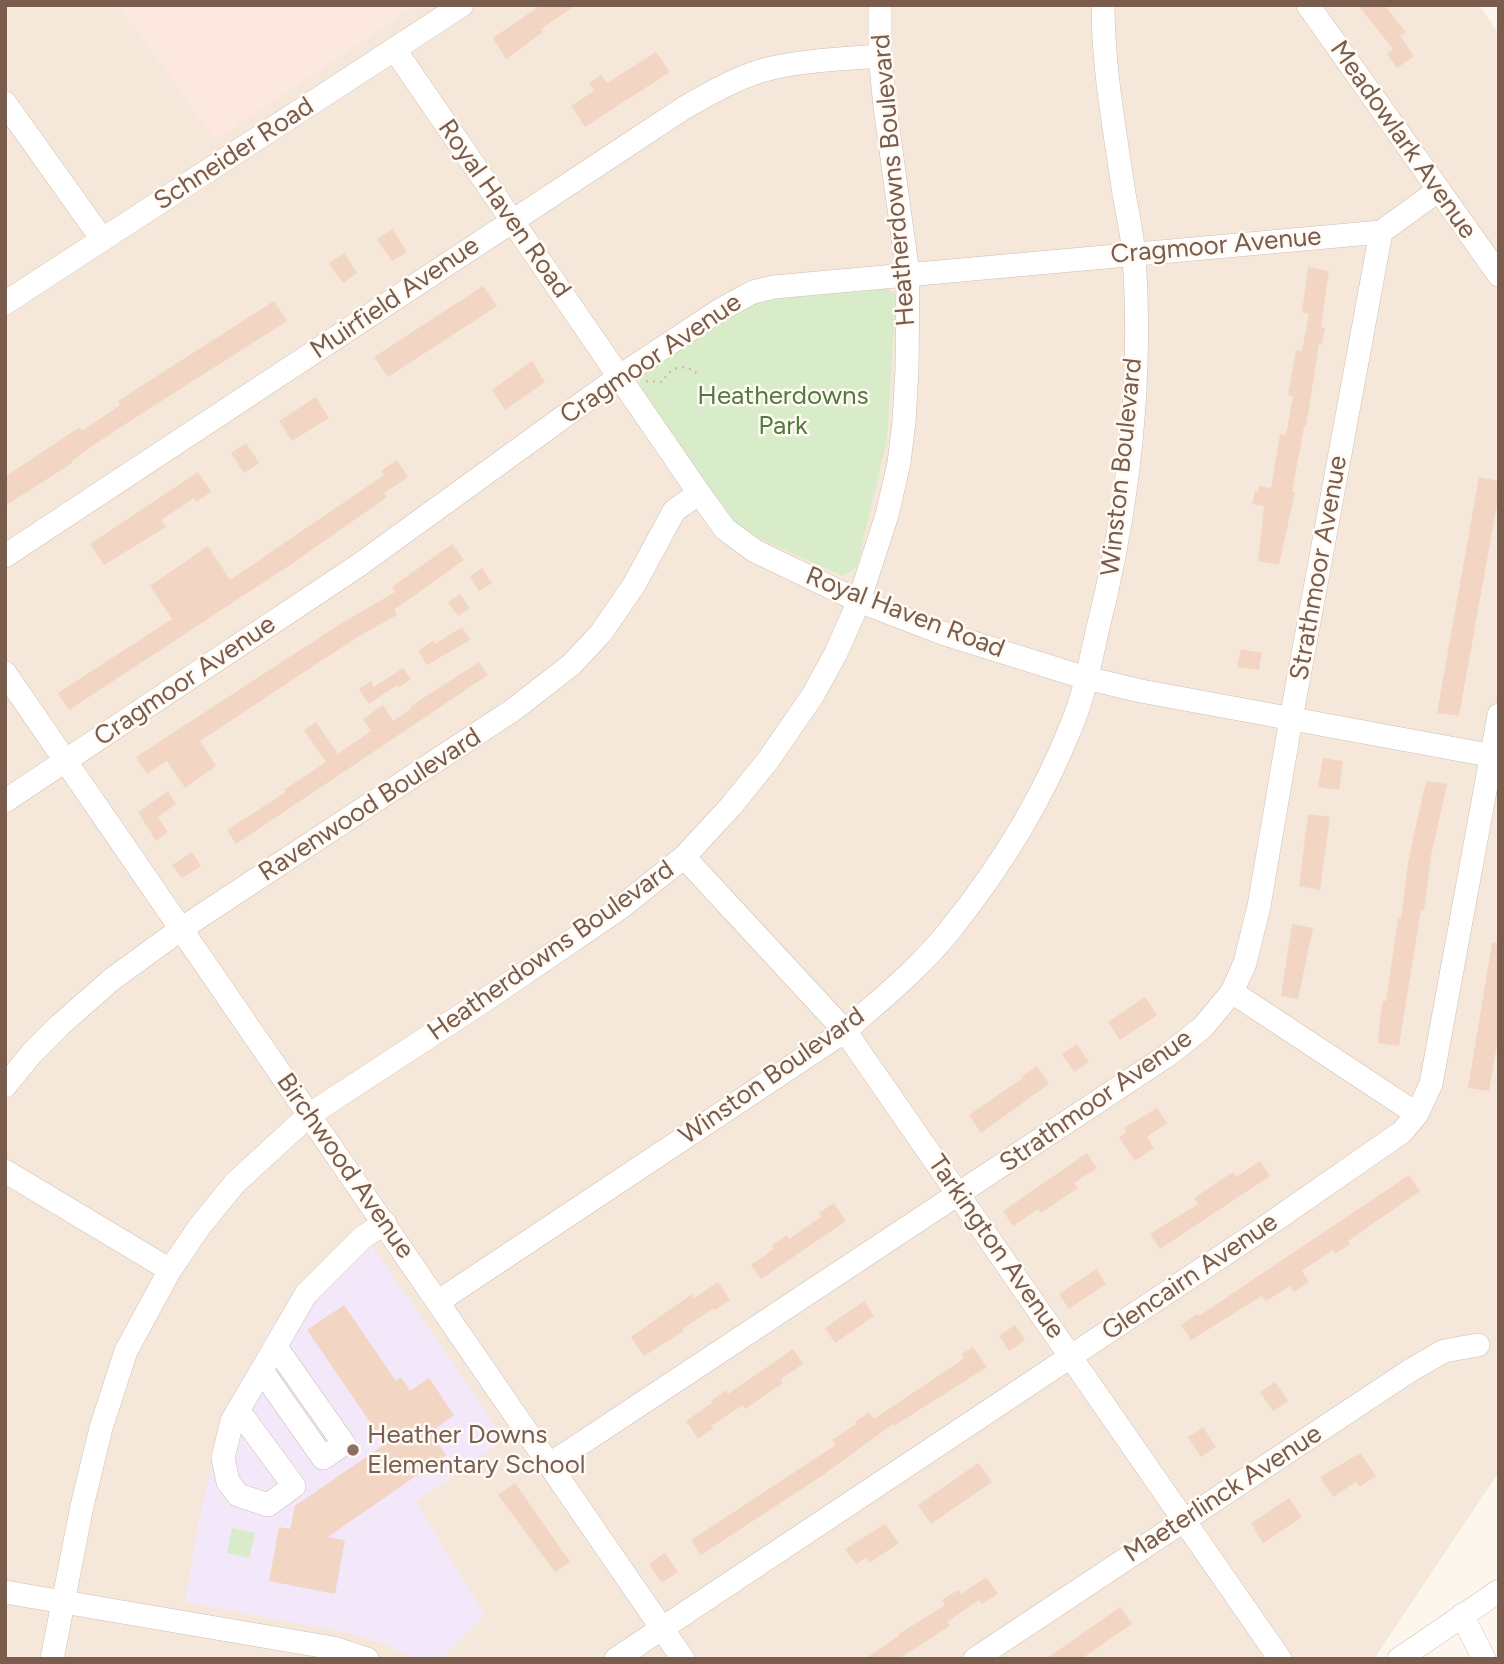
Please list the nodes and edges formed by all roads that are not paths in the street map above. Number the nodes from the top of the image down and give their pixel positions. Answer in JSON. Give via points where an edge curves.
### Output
{"nodes":[{"id":1,"x":462,"y":5,"type":"edge"},
{"id":2,"x":880,"y":5,"type":"edge"},
{"id":3,"x":1103,"y":5,"type":"edge"},
{"id":4,"x":1308,"y":5,"type":"edge"},
{"id":5,"x":394,"y":50,"type":"junction"},
{"id":6,"x":880,"y":56,"type":"junction"},
{"id":7,"x":5,"y":103,"type":"edge"},
{"id":8,"x":1439,"y":190,"type":"junction"},
{"id":9,"x":512,"y":220,"type":"junction"},
{"id":10,"x":1381,"y":232,"type":"junction"},
{"id":11,"x":102,"y":239,"type":"junction"},
{"id":12,"x":1133,"y":253,"type":"junction"},
{"id":13,"x":908,"y":274,"type":"junction"},
{"id":14,"x":1499,"y":275,"type":"edge"},
{"id":15,"x":5,"y":303,"type":"edge"},
{"id":16,"x":631,"y":379,"type":"junction"},
{"id":17,"x":699,"y":493,"type":"junction"},
{"id":18,"x":5,"y":556,"type":"edge"},
{"id":19,"x":859,"y":601,"type":"junction"},
{"id":20,"x":5,"y":673,"type":"edge"},
{"id":21,"x":1086,"y":678,"type":"junction"},
{"id":22,"x":1499,"y":715,"type":"edge"},
{"id":23,"x":1291,"y":719,"type":"junction"},
{"id":24,"x":1495,"y":756,"type":"edge"},
{"id":25,"x":66,"y":760,"type":"junction"},
{"id":26,"x":5,"y":801,"type":"edge"},
{"id":27,"x":684,"y":857,"type":"junction"},
{"id":28,"x":181,"y":929,"type":"junction"},
{"id":29,"x":1232,"y":992,"type":"junction"},
{"id":30,"x":845,"y":1031,"type":"junction"},
{"id":31,"x":5,"y":1086,"type":"edge"},
{"id":32,"x":1417,"y":1114,"type":"junction"},
{"id":33,"x":309,"y":1115,"type":"junction"},
{"id":34,"x":5,"y":1171,"type":"edge"},
{"id":35,"x":960,"y":1194,"type":"junction"},
{"id":36,"x":384,"y":1223,"type":"junction"},
{"id":37,"x":170,"y":1270,"type":"junction"},
{"id":38,"x":439,"y":1301,"type":"junction"},
{"id":39,"x":1478,"y":1345,"type":"dead end"},
{"id":40,"x":276,"y":1347,"type":"junction"},
{"id":41,"x":1071,"y":1356,"type":"junction"},
{"id":42,"x":262,"y":1371,"type":"junction"},
{"id":43,"x":238,"y":1410,"type":"dead end"},
{"id":44,"x":551,"y":1464,"type":"junction"},
{"id":45,"x":1183,"y":1520,"type":"junction"},
{"id":46,"x":1499,"y":1591,"type":"edge"},
{"id":47,"x":5,"y":1592,"type":"edge"},
{"id":48,"x":62,"y":1603,"type":"junction"},
{"id":49,"x":1462,"y":1615,"type":"junction"},
{"id":50,"x":662,"y":1628,"type":"junction"},
{"id":51,"x":288,"y":1651,"type":"edge"},
{"id":52,"x":52,"y":1659,"type":"edge"},
{"id":53,"x":367,"y":1659,"type":"edge"},
{"id":54,"x":616,"y":1659,"type":"edge"},
{"id":55,"x":683,"y":1659,"type":"edge"},
{"id":56,"x":975,"y":1659,"type":"edge"},
{"id":57,"x":1280,"y":1659,"type":"edge"},
{"id":58,"x":1399,"y":1659,"type":"edge"},
{"id":59,"x":1484,"y":1659,"type":"edge"}],
"edges":[{"from":1,"to":5,"type":"street","name":"Schneider Road"},
{"from":2,"to":6,"type":"street","name":"Heatherdowns Boulevard"},
{"from":3,"to":12,"type":"street","name":"Winston Boulevard","via":[[1106,74]]},
{"from":4,"to":8,"type":"street","name":"Meadowlark Avenue"},
{"from":5,"to":9,"type":"street","name":"Royal Haven Road"},
{"from":5,"to":11,"type":"street","name":"Schneider Road"},
{"from":6,"to":9,"type":"street","name":"Muirfield Avenue","via":[[798,63],[742,78],[684,108]]},
{"from":6,"to":13,"type":"street","name":"Heatherdowns Boulevard"},
{"from":7,"to":11,"type":"street"},
{"from":8,"to":10,"type":"street"},
{"from":8,"to":14,"type":"street","name":"Meadowlark Avenue"},
{"from":9,"to":16,"type":"street","name":"Royal Haven Road"},
{"from":9,"to":18,"type":"street","name":"Muirfield Avenue"},
{"from":10,"to":12,"type":"street","name":"Cragmoor Avenue"},
{"from":10,"to":23,"type":"street","name":"Strathmoor Avenue"},
{"from":11,"to":15,"type":"street","name":"Schneider Road"},
{"from":12,"to":13,"type":"street","name":"Cragmoor Avenue"},
{"from":12,"to":21,"type":"street","name":"Winston Boulevard","via":[[1136,354],[1124,497],[1111,576]]},
{"from":13,"to":16,"type":"street","name":"Cragmoor Avenue","via":[[753,292],[720,310]]},
{"from":13,"to":19,"type":"street","name":"Heatherdowns Boulevard","via":[[907,369],[899,463]]},
{"from":16,"to":17,"type":"street","name":"Royal Haven Road"},
{"from":16,"to":25,"type":"street","name":"Cragmoor Avenue"},
{"from":17,"to":19,"type":"street","name":"Royal Haven Road","via":[[738,540]]},
{"from":17,"to":28,"type":"street","name":"Ravenwood Boulevard","via":[[674,512],[634,585],[601,633],[571,665],[513,710]]},
{"from":19,"to":21,"type":"street","name":"Royal Haven Road","via":[[945,634]]},
{"from":19,"to":27,"type":"street","name":"Heatherdowns Boulevard","via":[[836,653],[799,716],[769,759]]},
{"from":20,"to":25,"type":"street","name":"Birchwood Avenue"},
{"from":21,"to":23,"type":"street","name":"Royal Haven Road"},
{"from":21,"to":30,"type":"street","name":"Winston Boulevard","via":[[1058,759],[1011,845],[934,949]]},
{"from":22,"to":24,"type":"street","name":"Glencairn Avenue"},
{"from":23,"to":24,"type":"street","name":"Royal Haven Road"},
{"from":23,"to":29,"type":"street","name":"Strathmoor Avenue","via":[[1259,906],[1245,963]]},
{"from":24,"to":32,"type":"street","name":"Glencairn Avenue","via":[[1438,1055]]},
{"from":25,"to":26,"type":"street","name":"Cragmoor Avenue"},
{"from":25,"to":28,"type":"street","name":"Birchwood Avenue"},
{"from":27,"to":30,"type":"street","name":"Tarkington Avenue"},
{"from":27,"to":33,"type":"street","name":"Heatherdowns Boulevard","via":[[620,908]]},
{"from":28,"to":31,"type":"street","name":"Ravenwood Boulevard","via":[[111,980],[60,1025]]},
{"from":28,"to":33,"type":"street","name":"Birchwood Avenue"},
{"from":29,"to":32,"type":"street"},
{"from":29,"to":35,"type":"street","name":"Strathmoor Avenue","via":[[1203,1027],[1168,1055]]},
{"from":30,"to":35,"type":"street","name":"Tarkington Avenue"},
{"from":30,"to":38,"type":"street","name":"Winston Boulevard"},
{"from":32,"to":41,"type":"street","name":"Glencairn Avenue","via":[[1394,1139]]},
{"from":33,"to":36,"type":"street","name":"Birchwood Avenue"},
{"from":33,"to":37,"type":"street","name":"Heatherdowns Boulevard","via":[[235,1183]]},
{"from":34,"to":37,"type":"street"},
{"from":35,"to":41,"type":"street","name":"Tarkington Avenue"},
{"from":35,"to":44,"type":"street","name":"Strathmoor Avenue"},
{"from":36,"to":38,"type":"street","name":"Birchwood Avenue"},
{"from":36,"to":40,"type":"street","via":[[363,1237],[306,1294]]},
{"from":37,"to":48,"type":"street","name":"Heatherdowns Boulevard","via":[[126,1351],[98,1441]]},
{"from":38,"to":44,"type":"street","name":"Birchwood Avenue"},
{"from":39,"to":45,"type":"street","name":"Maeterlinck Avenue","via":[[1430,1359]]},
{"from":40,"to":42,"type":"street"},
{"from":40,"to":42,"type":"street","via":[[344,1444],[323,1458]]},
{"from":41,"to":45,"type":"street","name":"Tarkington Avenue"},
{"from":41,"to":50,"type":"street","name":"Glencairn Avenue"},
{"from":42,"to":43,"type":"street"},
{"from":44,"to":50,"type":"street","name":"Birchwood Avenue"},
{"from":45,"to":56,"type":"street","name":"Maeterlinck Avenue"},
{"from":45,"to":57,"type":"street","name":"Tarkington Avenue"},
{"from":46,"to":49,"type":"street"},
{"from":47,"to":48,"type":"street"},
{"from":48,"to":51,"type":"street"},
{"from":48,"to":52,"type":"street","name":"Heatherdowns Boulevard"},
{"from":49,"to":58,"type":"street"},
{"from":49,"to":59,"type":"street"},
{"from":50,"to":54,"type":"street","name":"Glencairn Avenue"},
{"from":50,"to":55,"type":"street","name":"Birchwood Avenue"},
{"from":51,"to":53,"type":"street","via":[[333,1648]]}]}
